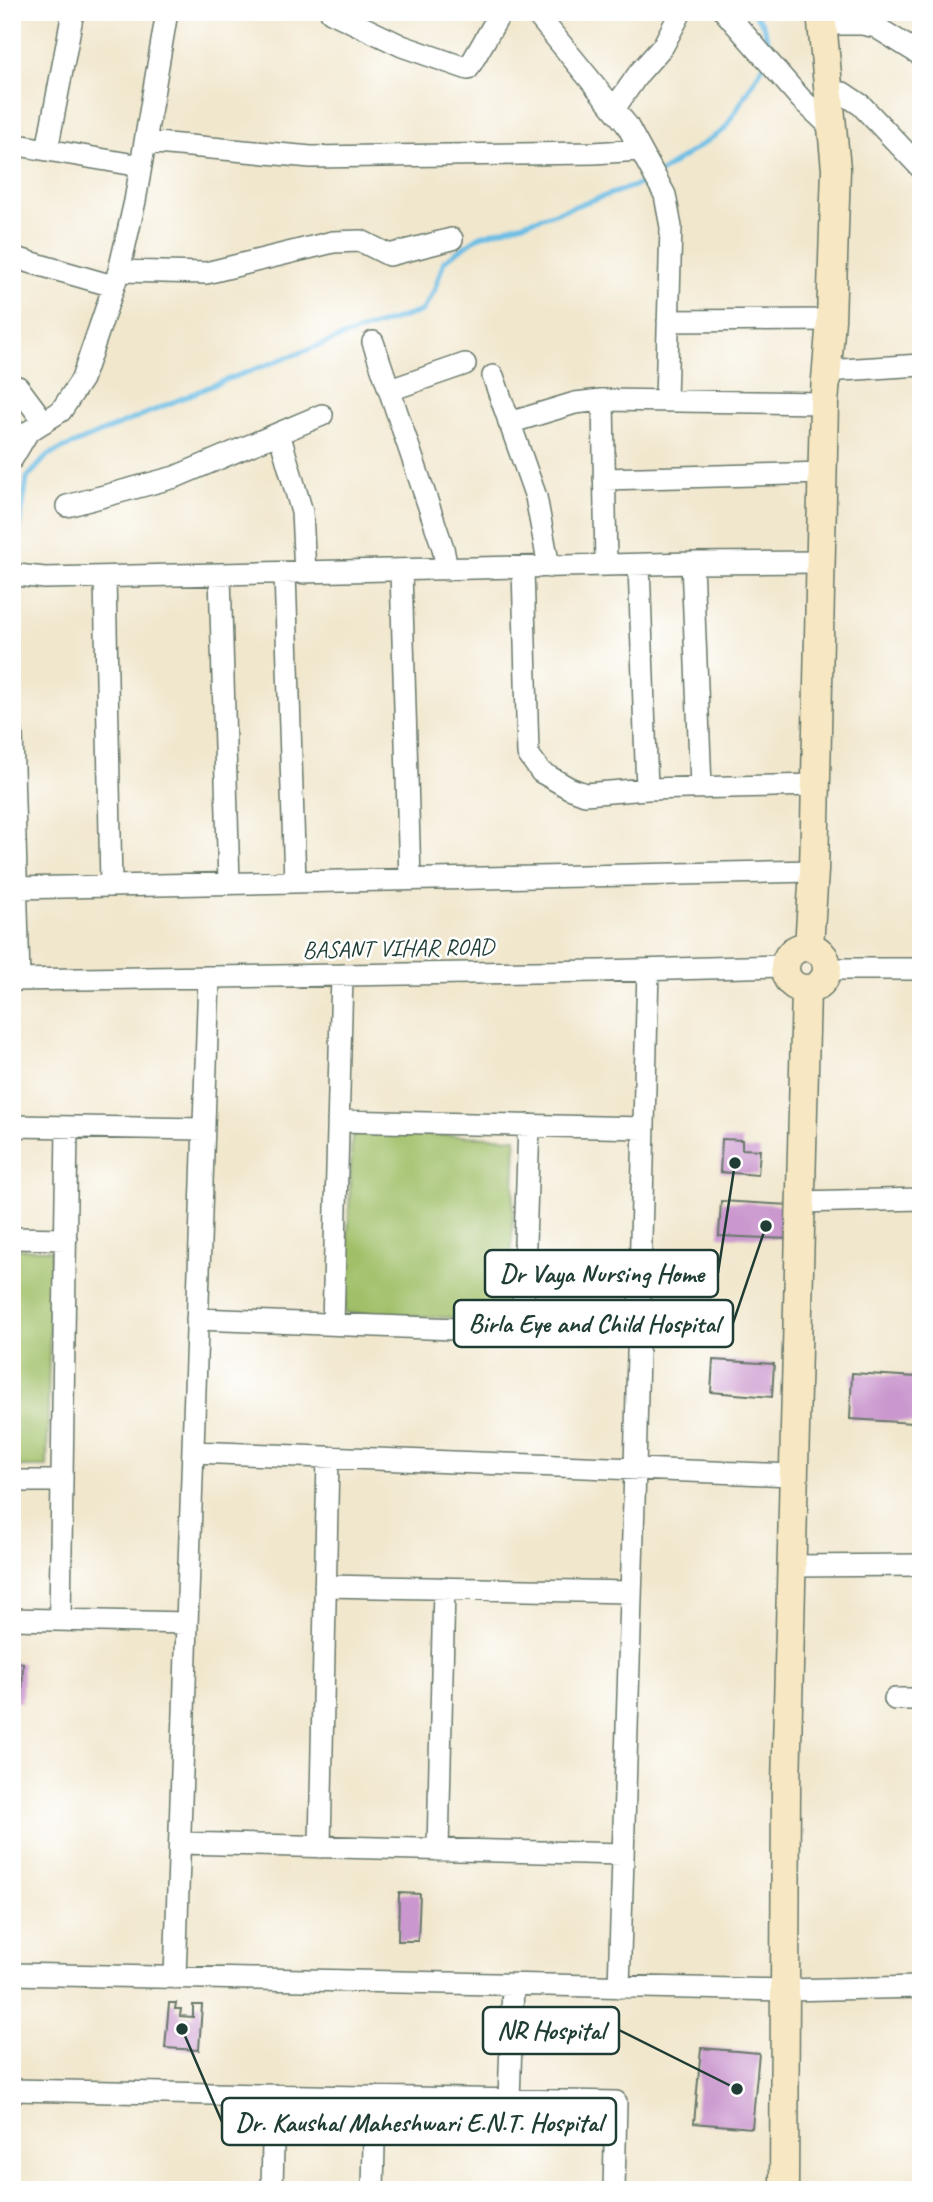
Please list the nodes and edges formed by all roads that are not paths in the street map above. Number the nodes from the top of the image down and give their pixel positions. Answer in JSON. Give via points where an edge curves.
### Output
{"nodes":[{"id":1,"x":73,"y":12,"type":"edge"},
{"id":2,"x":167,"y":12,"type":"edge"},
{"id":3,"x":331,"y":12,"type":"edge"},
{"id":4,"x":501,"y":12,"type":"edge"},
{"id":5,"x":535,"y":12,"type":"edge"},
{"id":6,"x":681,"y":12,"type":"edge"},
{"id":7,"x":725,"y":12,"type":"edge"},
{"id":8,"x":821,"y":18,"type":"edge"},
{"id":9,"x":921,"y":55,"type":"edge"},
{"id":10,"x":829,"y":92,"type":"junction"},
{"id":11,"x":614,"y":109,"type":"junction"},
{"id":12,"x":832,"y":128,"type":"junction"},
{"id":13,"x":145,"y":142,"type":"junction"},
{"id":14,"x":12,"y":144,"type":"edge"},
{"id":15,"x":47,"y":150,"type":"junction"},
{"id":16,"x":642,"y":154,"type":"junction"},
{"id":17,"x":141,"y":166,"type":"junction"},
{"id":18,"x":921,"y":168,"type":"edge"},
{"id":19,"x":452,"y":239,"type":"dead end"},
{"id":20,"x":12,"y":257,"type":"edge"},
{"id":21,"x":116,"y":279,"type":"junction"},
{"id":22,"x":831,"y":320,"type":"junction"},
{"id":23,"x":668,"y":321,"type":"junction"},
{"id":24,"x":373,"y":342,"type":"dead end"},
{"id":25,"x":465,"y":364,"type":"dead end"},
{"id":26,"x":921,"y":365,"type":"edge"},
{"id":27,"x":826,"y":371,"type":"junction"},
{"id":28,"x":493,"y":376,"type":"dead end"},
{"id":29,"x":12,"y":386,"type":"edge"},
{"id":30,"x":390,"y":390,"type":"junction"},
{"id":31,"x":603,"y":400,"type":"junction"},
{"id":32,"x":666,"y":400,"type":"junction"},
{"id":33,"x":824,"y":403,"type":"junction"},
{"id":34,"x":322,"y":415,"type":"dead end"},
{"id":35,"x":44,"y":422,"type":"junction"},
{"id":36,"x":509,"y":423,"type":"junction"},
{"id":37,"x":279,"y":433,"type":"junction"},
{"id":38,"x":12,"y":459,"type":"edge"},
{"id":39,"x":824,"y":472,"type":"junction"},
{"id":40,"x":604,"y":479,"type":"junction"},
{"id":41,"x":67,"y":506,"type":"dead end"},
{"id":42,"x":821,"y":562,"type":"junction"},
{"id":43,"x":692,"y":563,"type":"junction"},
{"id":44,"x":606,"y":565,"type":"junction"},
{"id":45,"x":639,"y":565,"type":"junction"},
{"id":46,"x":549,"y":567,"type":"junction"},
{"id":47,"x":523,"y":568,"type":"junction"},
{"id":48,"x":447,"y":570,"type":"junction"},
{"id":49,"x":401,"y":571,"type":"junction"},
{"id":50,"x":295,"y":573,"type":"junction"},
{"id":51,"x":220,"y":575,"type":"junction"},
{"id":52,"x":105,"y":577,"type":"junction"},
{"id":53,"x":14,"y":579,"type":"edge"},
{"id":54,"x":12,"y":733,"type":"edge"},
{"id":55,"x":816,"y":785,"type":"junction"},
{"id":56,"x":701,"y":787,"type":"junction"},
{"id":57,"x":647,"y":789,"type":"junction"},
{"id":58,"x":814,"y":871,"type":"junction"},
{"id":59,"x":410,"y":879,"type":"junction"},
{"id":60,"x":295,"y":882,"type":"junction"},
{"id":61,"x":229,"y":883,"type":"junction"},
{"id":62,"x":111,"y":886,"type":"junction"},
{"id":63,"x":16,"y":888,"type":"junction"},
{"id":64,"x":809,"y":946,"type":"junction"},
{"id":65,"x":784,"y":966,"type":"junction"},
{"id":66,"x":828,"y":969,"type":"junction"},
{"id":67,"x":921,"y":969,"type":"edge"},
{"id":68,"x":648,"y":970,"type":"junction"},
{"id":69,"x":342,"y":975,"type":"junction"},
{"id":70,"x":209,"y":976,"type":"junction"},
{"id":71,"x":16,"y":980,"type":"edge"},
{"id":72,"x":806,"y":990,"type":"junction"},
{"id":73,"x":338,"y":1121,"type":"junction"},
{"id":74,"x":529,"y":1125,"type":"junction"},
{"id":75,"x":12,"y":1126,"type":"edge"},
{"id":76,"x":67,"y":1127,"type":"junction"},
{"id":77,"x":644,"y":1128,"type":"junction"},
{"id":78,"x":204,"y":1129,"type":"junction"},
{"id":79,"x":921,"y":1199,"type":"edge"},
{"id":80,"x":800,"y":1202,"type":"junction"},
{"id":81,"x":12,"y":1238,"type":"edge"},
{"id":82,"x":66,"y":1239,"type":"junction"},
{"id":83,"x":197,"y":1319,"type":"junction"},
{"id":84,"x":334,"y":1324,"type":"junction"},
{"id":85,"x":522,"y":1331,"type":"junction"},
{"id":86,"x":638,"y":1336,"type":"junction"},
{"id":87,"x":193,"y":1452,"type":"junction"},
{"id":88,"x":328,"y":1457,"type":"junction"},
{"id":89,"x":635,"y":1469,"type":"junction"},
{"id":90,"x":793,"y":1475,"type":"junction"},
{"id":91,"x":12,"y":1481,"type":"edge"},
{"id":92,"x":62,"y":1481,"type":"junction"},
{"id":93,"x":921,"y":1565,"type":"edge"},
{"id":94,"x":791,"y":1566,"type":"junction"},
{"id":95,"x":325,"y":1586,"type":"junction"},
{"id":96,"x":444,"y":1588,"type":"junction"},
{"id":97,"x":631,"y":1592,"type":"junction"},
{"id":98,"x":12,"y":1619,"type":"edge"},
{"id":99,"x":60,"y":1620,"type":"junction"},
{"id":100,"x":187,"y":1623,"type":"junction"},
{"id":101,"x":895,"y":1699,"type":"dead end"},
{"id":102,"x":921,"y":1699,"type":"edge"},
{"id":103,"x":180,"y":1843,"type":"junction"},
{"id":104,"x":320,"y":1847,"type":"junction"},
{"id":105,"x":438,"y":1850,"type":"junction"},
{"id":106,"x":623,"y":1854,"type":"junction"},
{"id":107,"x":12,"y":1974,"type":"edge"},
{"id":108,"x":175,"y":1978,"type":"junction"},
{"id":109,"x":513,"y":1984,"type":"junction"},
{"id":110,"x":619,"y":1987,"type":"junction"},
{"id":111,"x":921,"y":1987,"type":"edge"},
{"id":112,"x":785,"y":1990,"type":"junction"},
{"id":113,"x":12,"y":2090,"type":"edge"},
{"id":114,"x":274,"y":2095,"type":"junction"},
{"id":115,"x":375,"y":2097,"type":"junction"},
{"id":116,"x":509,"y":2100,"type":"junction"},
{"id":117,"x":272,"y":2190,"type":"edge"},
{"id":118,"x":373,"y":2190,"type":"edge"},
{"id":119,"x":614,"y":2190,"type":"edge"},
{"id":120,"x":784,"y":2190,"type":"edge"}],
"edges":[{"from":1,"to":15,"type":"street"},
{"from":2,"to":13,"type":"street"},
{"from":3,"to":4,"type":"street","via":[[402,46],[468,69]]},
{"from":5,"to":11,"type":"street"},
{"from":6,"to":11,"type":"street","via":[[663,46]]},
{"from":7,"to":12,"type":"street"},
{"from":8,"to":9,"type":"street","via":[[876,27]]},
{"from":8,"to":10,"type":"street"},
{"from":10,"to":12,"type":"street"},
{"from":10,"to":18,"type":"street","via":[[843,93],[861,105]]},
{"from":11,"to":16,"type":"street"},
{"from":12,"to":22,"type":"street","via":[[836,169]]},
{"from":13,"to":16,"type":"street","via":[[311,157]]},
{"from":13,"to":17,"type":"street"},
{"from":14,"to":15,"type":"street"},
{"from":15,"to":17,"type":"street"},
{"from":16,"to":23,"type":"street","via":[[665,195],[671,228]]},
{"from":17,"to":21,"type":"street"},
{"from":19,"to":21,"type":"street","via":[[389,255],[361,241],[332,242],[206,273]]},
{"from":20,"to":21,"type":"street"},
{"from":21,"to":35,"type":"street","via":[[82,379],[61,411]]},
{"from":22,"to":23,"type":"street"},
{"from":22,"to":27,"type":"street"},
{"from":23,"to":32,"type":"street"},
{"from":24,"to":30,"type":"street"},
{"from":25,"to":30,"type":"street"},
{"from":26,"to":27,"type":"street"},
{"from":27,"to":33,"type":"street"},
{"from":28,"to":36,"type":"street"},
{"from":29,"to":35,"type":"street","via":[[19,387]]},
{"from":30,"to":48,"type":"street"},
{"from":31,"to":32,"type":"street"},
{"from":31,"to":36,"type":"street","via":[[575,403]]},
{"from":31,"to":40,"type":"street"},
{"from":32,"to":33,"type":"street"},
{"from":33,"to":39,"type":"street"},
{"from":34,"to":37,"type":"street"},
{"from":35,"to":38,"type":"street","via":[[28,432]]},
{"from":36,"to":46,"type":"street","via":[[536,498]]},
{"from":37,"to":41,"type":"street","via":[[175,477]]},
{"from":37,"to":50,"type":"street","via":[[302,512]]},
{"from":39,"to":40,"type":"street"},
{"from":39,"to":42,"type":"street"},
{"from":40,"to":44,"type":"street"},
{"from":42,"to":43,"type":"street"},
{"from":42,"to":55,"type":"street"},
{"from":43,"to":45,"type":"street"},
{"from":43,"to":56,"type":"street"},
{"from":44,"to":45,"type":"street"},
{"from":44,"to":46,"type":"street"},
{"from":45,"to":57,"type":"street"},
{"from":46,"to":47,"type":"street"},
{"from":47,"to":48,"type":"street"},
{"from":47,"to":57,"type":"street","via":[[528,754],[541,772],[585,794]]},
{"from":48,"to":49,"type":"street"},
{"from":49,"to":50,"type":"street"},
{"from":49,"to":59,"type":"street"},
{"from":50,"to":51,"type":"street"},
{"from":50,"to":60,"type":"street"},
{"from":51,"to":52,"type":"street"},
{"from":51,"to":61,"type":"street"},
{"from":52,"to":53,"type":"street"},
{"from":52,"to":62,"type":"street"},
{"from":54,"to":63,"type":"street"},
{"from":55,"to":56,"type":"street"},
{"from":55,"to":58,"type":"street"},
{"from":56,"to":57,"type":"street"},
{"from":58,"to":59,"type":"street"},
{"from":58,"to":64,"type":"street"},
{"from":59,"to":60,"type":"street"},
{"from":60,"to":61,"type":"street"},
{"from":61,"to":62,"type":"street"},
{"from":62,"to":63,"type":"street"},
{"from":63,"to":71,"type":"street"},
{"from":64,"to":65,"type":"street","via":[[792,951]]},
{"from":64,"to":66,"type":"street","via":[[822,953]]},
{"from":65,"to":68,"type":"street","name":"BASANT VIHAR ROAD"},
{"from":65,"to":72,"type":"street","via":[[789,982]]},
{"from":66,"to":67,"type":"street"},
{"from":66,"to":72,"type":"street","via":[[821,983]]},
{"from":68,"to":69,"type":"street","name":"BASANT VIHAR ROAD"},
{"from":68,"to":77,"type":"street"},
{"from":69,"to":70,"type":"street","name":"BASANT VIHAR ROAD"},
{"from":69,"to":73,"type":"street"},
{"from":70,"to":71,"type":"street","name":"BASANT VIHAR ROAD"},
{"from":70,"to":78,"type":"street"},
{"from":72,"to":80,"type":"street"},
{"from":73,"to":74,"type":"street"},
{"from":73,"to":84,"type":"street"},
{"from":74,"to":77,"type":"street"},
{"from":74,"to":85,"type":"street"},
{"from":75,"to":76,"type":"street"},
{"from":76,"to":78,"type":"street"},
{"from":76,"to":82,"type":"street"},
{"from":77,"to":86,"type":"street"},
{"from":78,"to":83,"type":"street"},
{"from":79,"to":80,"type":"street"},
{"from":80,"to":90,"type":"street"},
{"from":81,"to":82,"type":"street"},
{"from":82,"to":92,"type":"street"},
{"from":83,"to":84,"type":"street"},
{"from":83,"to":87,"type":"street"},
{"from":84,"to":85,"type":"street"},
{"from":85,"to":86,"type":"street"},
{"from":86,"to":89,"type":"street"},
{"from":87,"to":88,"type":"street"},
{"from":87,"to":100,"type":"street"},
{"from":88,"to":89,"type":"street"},
{"from":88,"to":95,"type":"street"},
{"from":89,"to":90,"type":"street"},
{"from":89,"to":97,"type":"street"},
{"from":90,"to":94,"type":"street"},
{"from":91,"to":92,"type":"street"},
{"from":92,"to":99,"type":"street"},
{"from":93,"to":94,"type":"street"},
{"from":94,"to":112,"type":"street"},
{"from":95,"to":96,"type":"street"},
{"from":95,"to":104,"type":"street"},
{"from":96,"to":97,"type":"street"},
{"from":96,"to":105,"type":"street"},
{"from":97,"to":106,"type":"street"},
{"from":98,"to":99,"type":"street"},
{"from":99,"to":100,"type":"street"},
{"from":100,"to":103,"type":"street"},
{"from":101,"to":102,"type":"street"},
{"from":103,"to":104,"type":"street"},
{"from":103,"to":108,"type":"street"},
{"from":104,"to":105,"type":"street"},
{"from":105,"to":106,"type":"street"},
{"from":106,"to":110,"type":"street"},
{"from":107,"to":108,"type":"street"},
{"from":108,"to":109,"type":"street"},
{"from":109,"to":110,"type":"street"},
{"from":109,"to":116,"type":"street"},
{"from":110,"to":112,"type":"street"},
{"from":111,"to":112,"type":"street"},
{"from":112,"to":120,"type":"street"},
{"from":113,"to":114,"type":"street"},
{"from":114,"to":115,"type":"street"},
{"from":114,"to":117,"type":"street"},
{"from":115,"to":116,"type":"street"},
{"from":115,"to":118,"type":"street"},
{"from":116,"to":119,"type":"street","via":[[616,2102]]}]}
